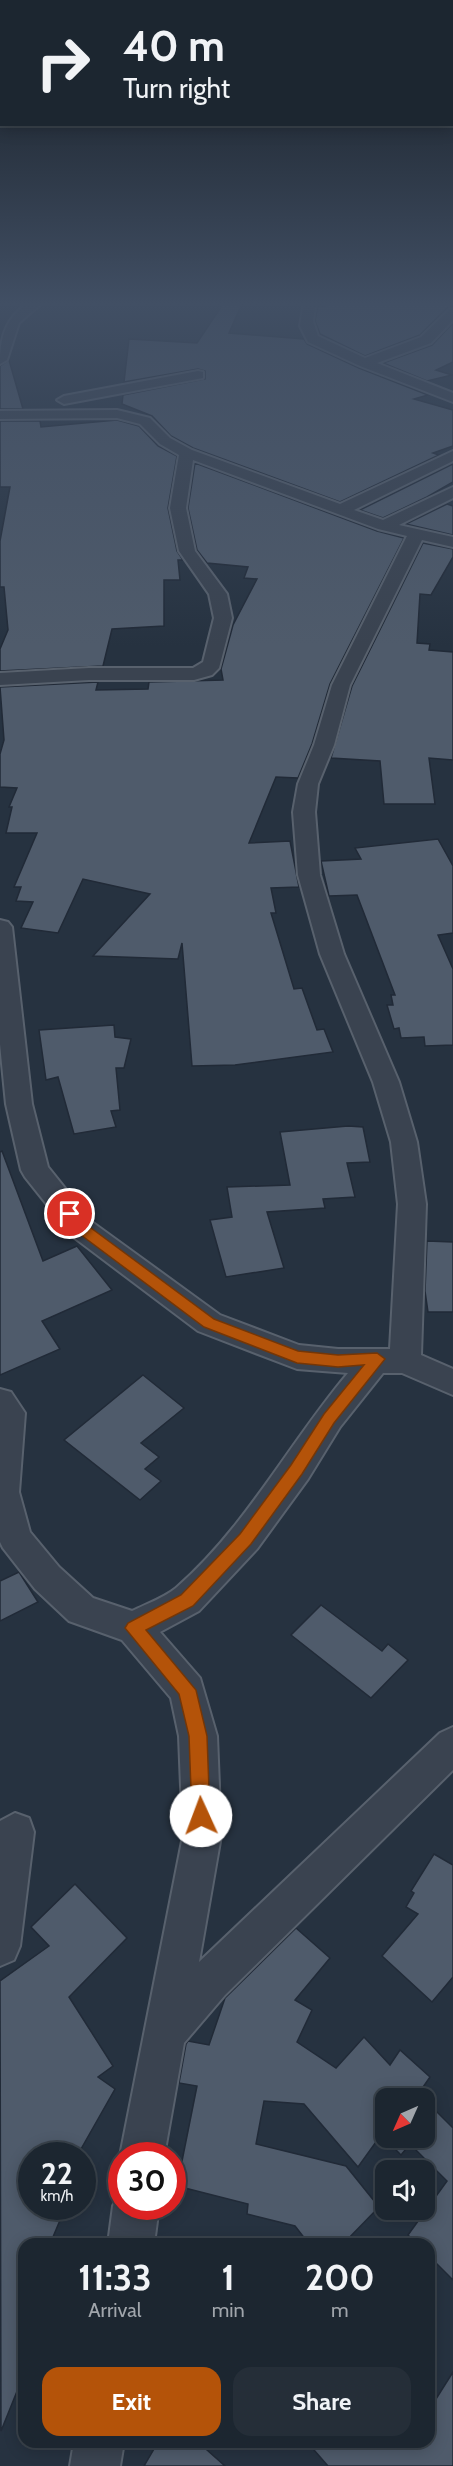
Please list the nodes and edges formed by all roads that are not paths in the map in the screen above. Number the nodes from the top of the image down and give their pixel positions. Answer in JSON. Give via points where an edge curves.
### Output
{"nodes":[{"id":1,"x":124,"y":416,"type":"edge"},
{"id":2,"x":187,"y":453,"type":"junction"},
{"id":3,"x":453,"y":455,"type":"edge"},
{"id":4,"x":453,"y":492,"type":"edge"},
{"id":5,"x":341,"y":510,"type":"junction"},
{"id":6,"x":384,"y":526,"type":"junction"},
{"id":7,"x":416,"y":536,"type":"junction"},
{"id":8,"x":453,"y":542,"type":"edge"},
{"id":9,"x":0,"y":679,"type":"edge"},
{"id":10,"x":0,"y":927,"type":"edge"},
{"id":11,"x":0,"y":934,"type":"edge"},
{"id":12,"x":391,"y":1360,"type":"junction"},
{"id":13,"x":453,"y":1383,"type":"edge"},
{"id":14,"x":0,"y":1401,"type":"edge"},
{"id":15,"x":134,"y":1628,"type":"junction"},
{"id":16,"x":453,"y":1745,"type":"edge"},
{"id":17,"x":15,"y":1832,"type":"dead end"},
{"id":18,"x":0,"y":1946,"type":"edge"},
{"id":19,"x":165,"y":2033,"type":"junction"},
{"id":20,"x":145,"y":2142,"type":"edge"},
{"id":21,"x":134,"y":2220,"type":"edge"},
{"id":22,"x":132,"y":2238,"type":"edge"},
{"id":23,"x":98,"y":2448,"type":"edge"},
{"id":24,"x":95,"y":2466,"type":"edge"}],
"edges":[{"from":1,"to":2,"type":"street","via":[[145,422],[165,441]]},
{"from":2,"to":5,"type":"street"},
{"from":2,"to":9,"type":"street","via":[[178,508],[187,551],[218,594],[223,618],[212,664],[194,674]]},
{"from":3,"to":5,"type":"street"},
{"from":4,"to":6,"type":"street"},
{"from":5,"to":6,"type":"street"},
{"from":6,"to":7,"type":"street"},
{"from":7,"to":8,"type":"street"},
{"from":7,"to":12,"type":"street","via":[[341,686],[308,784],[304,812],[309,875],[329,943],[386,1082],[404,1142],[412,1236]]},
{"from":10,"to":11,"type":"street"},
{"from":11,"to":12,"type":"street","via":[[19,1104],[35,1170],[82,1229],[209,1323],[297,1357]]},
{"from":12,"to":13,"type":"street"},
{"from":12,"to":15,"type":"street","via":[[329,1418],[245,1539],[187,1600]]},
{"from":14,"to":15,"type":"street","via":[[9,1413],[2,1492],[15,1538],[47,1578],[81,1610]]},
{"from":15,"to":19,"type":"street","via":[[187,1690],[198,1736],[202,1836]]},
{"from":16,"to":19,"type":"street","via":[[210,1980]]},
{"from":17,"to":18,"type":"street"},
{"from":19,"to":20,"type":"street"},
{"from":21,"to":22,"type":"street"},
{"from":23,"to":24,"type":"street"}]}
